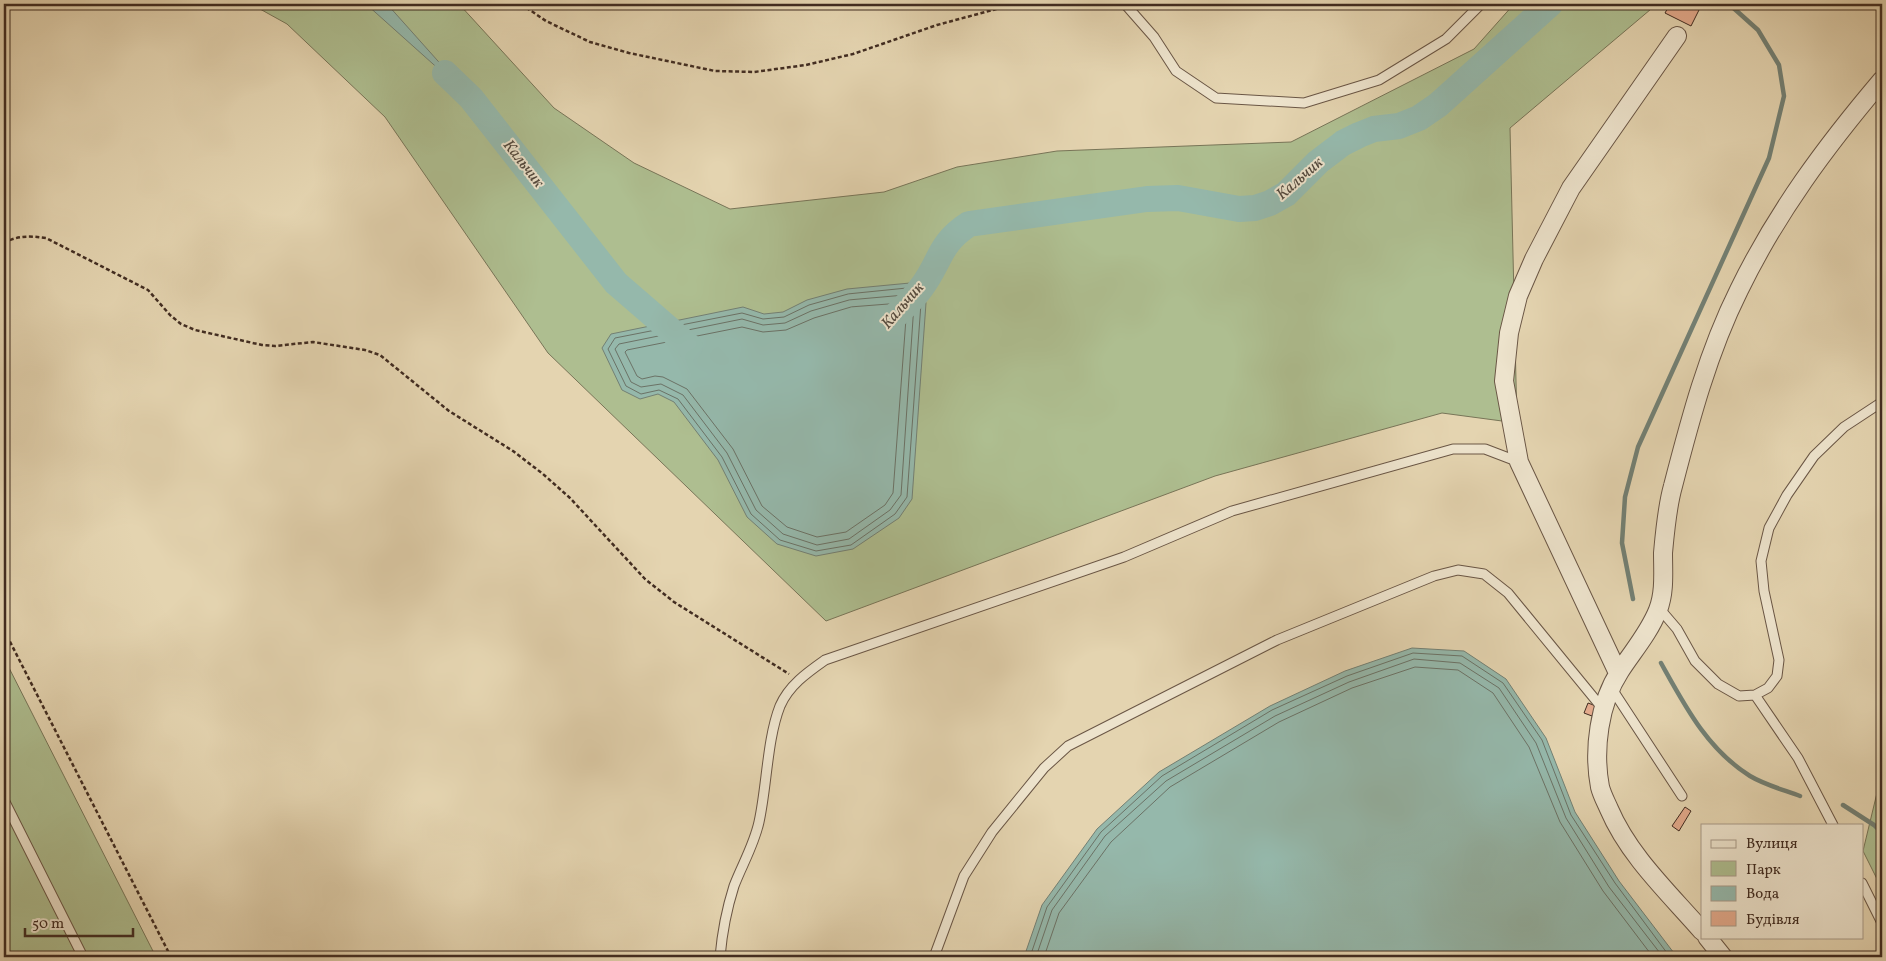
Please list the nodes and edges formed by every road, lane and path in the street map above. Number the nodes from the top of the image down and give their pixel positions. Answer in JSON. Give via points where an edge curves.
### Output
{"nodes":[{"id":1,"x":522,"y":4,"type":"edge"},
{"id":2,"x":1015,"y":4,"type":"edge"},
{"id":3,"x":1124,"y":4,"type":"edge"},
{"id":4,"x":1480,"y":4,"type":"edge"},
{"id":5,"x":1676,"y":36,"type":"dead end"},
{"id":6,"x":1882,"y":80,"type":"edge"},
{"id":7,"x":4,"y":243,"type":"edge"},
{"id":8,"x":1882,"y":402,"type":"edge"},
{"id":9,"x":1519,"y":462,"type":"junction"},
{"id":10,"x":1659,"y":608,"type":"junction"},
{"id":11,"x":4,"y":630,"type":"edge"},
{"id":12,"x":798,"y":679,"type":"junction"},
{"id":13,"x":1615,"y":681,"type":"junction"},
{"id":14,"x":1755,"y":696,"type":"junction"},
{"id":15,"x":1603,"y":709,"type":"junction"},
{"id":16,"x":1682,"y":796,"type":"dead end"},
{"id":17,"x":4,"y":800,"type":"edge"},
{"id":18,"x":1832,"y":824,"type":"edge"},
{"id":19,"x":1864,"y":887,"type":"edge"},
{"id":20,"x":1882,"y":923,"type":"edge"},
{"id":21,"x":1701,"y":930,"type":"edge"},
{"id":22,"x":1708,"y":938,"type":"edge"},
{"id":23,"x":83,"y":957,"type":"edge"},
{"id":24,"x":171,"y":957,"type":"edge"},
{"id":25,"x":720,"y":957,"type":"edge"},
{"id":26,"x":934,"y":957,"type":"edge"},
{"id":27,"x":1723,"y":957,"type":"edge"}],
"edges":[{"from":1,"to":2,"type":"path","via":[[546,21],[590,42],[714,71],[754,72],[853,54],[937,25]]},
{"from":3,"to":4,"type":"lane","via":[[1154,37],[1176,71],[1216,98],[1304,103],[1379,80],[1446,39]]},
{"from":5,"to":9,"type":"street","via":[[1571,188],[1518,296],[1509,333],[1504,381]]},
{"from":6,"to":10,"type":"street","via":[[1803,180],[1770,231],[1738,291],[1692,414],[1669,499],[1664,584]]},
{"from":7,"to":12,"type":"path","via":[[28,236],[46,238],[148,290],[170,315],[195,330],[262,345],[313,342],[365,350],[380,356],[449,411],[544,474],[645,579],[674,602]]},
{"from":8,"to":14,"type":"lane","via":[[1844,427],[1814,456],[1769,528],[1762,561],[1764,591],[1779,660],[1777,676],[1768,688]]},
{"from":9,"to":12,"type":"lane","via":[[1485,449],[1453,449],[1232,511],[1124,557],[825,660]]},
{"from":9,"to":13,"type":"street"},
{"from":10,"to":13,"type":"street"},
{"from":10,"to":14,"type":"lane","via":[[1677,629],[1696,661],[1718,684],[1739,696]]},
{"from":11,"to":24,"type":"path"},
{"from":12,"to":25,"type":"lane","via":[[780,705],[759,823],[734,886]]},
{"from":13,"to":15,"type":"street"},
{"from":13,"to":16,"type":"lane"},
{"from":14,"to":18,"type":"lane","via":[[1798,758]]},
{"from":15,"to":21,"type":"street","via":[[1596,753],[1600,789],[1616,826],[1642,862]]},
{"from":15,"to":26,"type":"lane","via":[[1508,593],[1484,574],[1458,570],[1434,576],[1277,640],[1068,746],[1044,768],[992,832],[964,876]]},
{"from":17,"to":23,"type":"lane"},
{"from":19,"to":20,"type":"lane"},
{"from":22,"to":27,"type":"street"}]}
